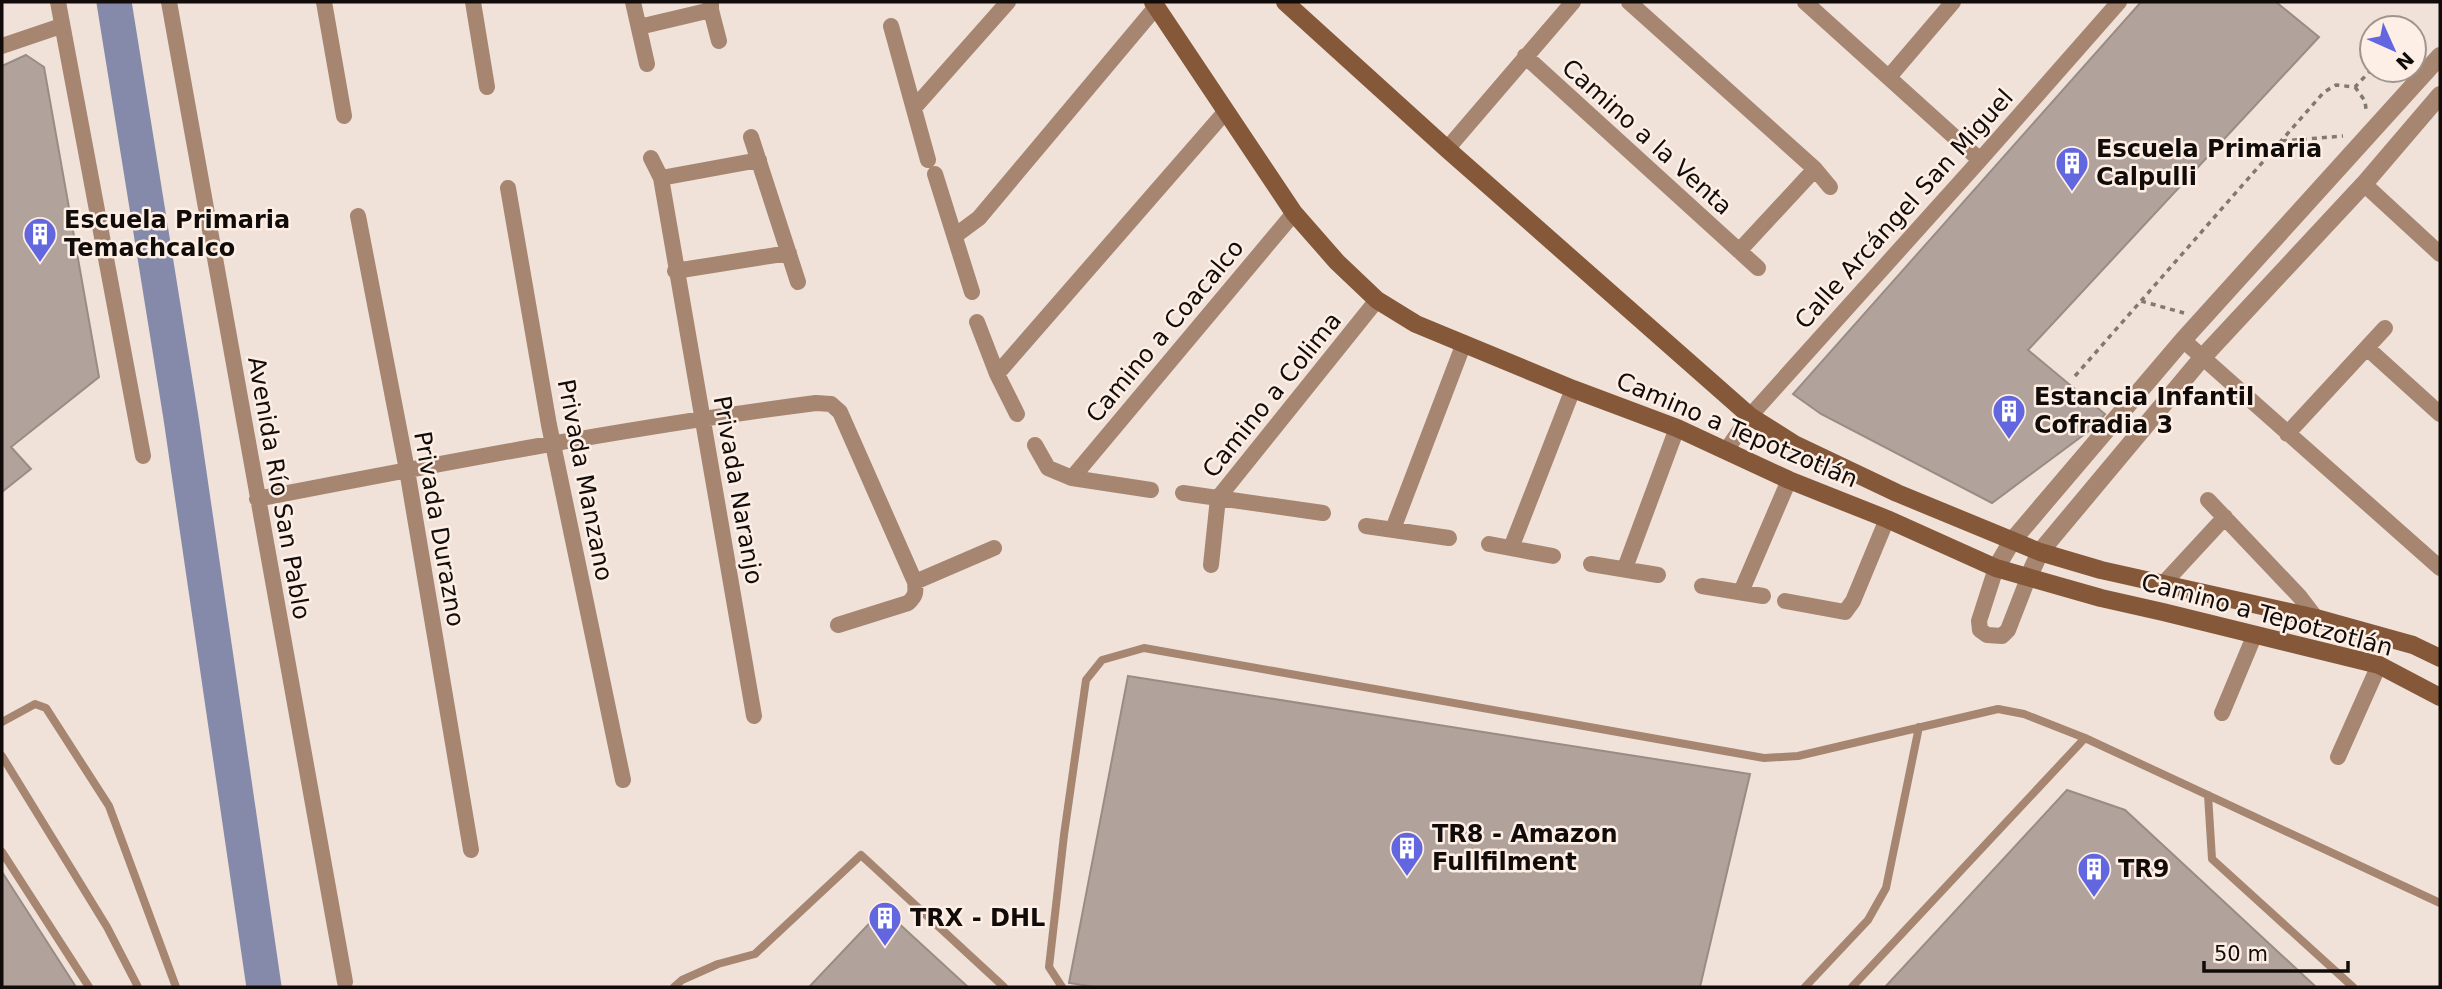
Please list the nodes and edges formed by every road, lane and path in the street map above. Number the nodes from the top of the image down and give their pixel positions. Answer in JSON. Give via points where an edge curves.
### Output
{"nodes":[{"id":1,"x":58,"y":2,"type":"edge"},
{"id":2,"x":169,"y":2,"type":"edge"},
{"id":3,"x":324,"y":2,"type":"edge"},
{"id":4,"x":473,"y":2,"type":"edge"},
{"id":5,"x":634,"y":2,"type":"edge"},
{"id":6,"x":1008,"y":2,"type":"edge"},
{"id":7,"x":1285,"y":2,"type":"edge"},
{"id":8,"x":1573,"y":2,"type":"edge"},
{"id":9,"x":1629,"y":2,"type":"edge"},
{"id":10,"x":1805,"y":2,"type":"edge"},
{"id":11,"x":1954,"y":2,"type":"edge"},
{"id":12,"x":2119,"y":2,"type":"edge"},
{"id":13,"x":1155,"y":4,"type":"edge"},
{"id":14,"x":711,"y":6,"type":"edge"},
{"id":15,"x":61,"y":26,"type":"junction"},
{"id":16,"x":891,"y":26,"type":"dead end"},
{"id":17,"x":639,"y":27,"type":"junction"},
{"id":18,"x":719,"y":41,"type":"dead end"},
{"id":19,"x":2,"y":47,"type":"edge"},
{"id":20,"x":1525,"y":56,"type":"junction"},
{"id":21,"x":2440,"y":56,"type":"edge"},
{"id":22,"x":647,"y":64,"type":"dead end"},
{"id":23,"x":1889,"y":77,"type":"junction"},
{"id":24,"x":2358,"y":83,"type":"edge"},
{"id":25,"x":2355,"y":86,"type":"junction"},
{"id":26,"x":487,"y":87,"type":"dead end"},
{"id":27,"x":2438,"y":102,"type":"edge"},
{"id":28,"x":914,"y":108,"type":"junction"},
{"id":29,"x":1226,"y":111,"type":"junction"},
{"id":30,"x":2365,"y":113,"type":"dead end"},
{"id":31,"x":344,"y":116,"type":"dead end"},
{"id":32,"x":2348,"y":132,"type":"dead end"},
{"id":33,"x":751,"y":137,"type":"dead end"},
{"id":34,"x":2282,"y":141,"type":"junction"},
{"id":35,"x":1447,"y":149,"type":"junction"},
{"id":36,"x":651,"y":158,"type":"dead end"},
{"id":37,"x":759,"y":160,"type":"junction"},
{"id":38,"x":1980,"y":160,"type":"junction"},
{"id":39,"x":1815,"y":169,"type":"junction"},
{"id":40,"x":661,"y":178,"type":"junction"},
{"id":41,"x":2364,"y":184,"type":"junction"},
{"id":42,"x":1830,"y":187,"type":"dead end"},
{"id":43,"x":508,"y":188,"type":"dead end"},
{"id":44,"x":1294,"y":213,"type":"junction"},
{"id":45,"x":358,"y":216,"type":"dead end"},
{"id":46,"x":956,"y":235,"type":"junction"},
{"id":47,"x":1739,"y":251,"type":"junction"},
{"id":48,"x":789,"y":253,"type":"junction"},
{"id":49,"x":2440,"y":254,"type":"edge"},
{"id":50,"x":1758,"y":268,"type":"dead end"},
{"id":51,"x":676,"y":271,"type":"junction"},
{"id":52,"x":798,"y":282,"type":"dead end"},
{"id":53,"x":972,"y":292,"type":"dead end"},
{"id":54,"x":1377,"y":300,"type":"junction"},
{"id":55,"x":2141,"y":301,"type":"junction"},
{"id":56,"x":2203,"y":318,"type":"junction"},
{"id":57,"x":978,"y":322,"type":"dead end"},
{"id":58,"x":2385,"y":328,"type":"dead end"},
{"id":59,"x":2183,"y":340,"type":"junction"},
{"id":60,"x":1464,"y":343,"type":"junction"},
{"id":61,"x":2367,"y":348,"type":"junction"},
{"id":62,"x":2202,"y":358,"type":"junction"},
{"id":63,"x":997,"y":374,"type":"junction"},
{"id":64,"x":2075,"y":376,"type":"dead end"},
{"id":65,"x":1573,"y":389,"type":"junction"},
{"id":66,"x":1017,"y":414,"type":"dead end"},
{"id":67,"x":2440,"y":414,"type":"edge"},
{"id":68,"x":1750,"y":416,"type":"junction"},
{"id":69,"x":703,"y":419,"type":"junction"},
{"id":70,"x":1676,"y":428,"type":"junction"},
{"id":71,"x":2287,"y":434,"type":"junction"},
{"id":72,"x":553,"y":444,"type":"junction"},
{"id":73,"x":1035,"y":445,"type":"dead end"},
{"id":74,"x":1727,"y":450,"type":"junction"},
{"id":75,"x":144,"y":456,"type":"dead end"},
{"id":76,"x":407,"y":470,"type":"junction"},
{"id":77,"x":1072,"y":478,"type":"junction"},
{"id":78,"x":1789,"y":480,"type":"junction"},
{"id":79,"x":1151,"y":489,"type":"dead end"},
{"id":80,"x":1183,"y":494,"type":"dead end"},
{"id":81,"x":1218,"y":498,"type":"junction"},
{"id":82,"x":257,"y":499,"type":"junction"},
{"id":83,"x":2208,"y":500,"type":"dead end"},
{"id":84,"x":1323,"y":513,"type":"dead end"},
{"id":85,"x":2225,"y":517,"type":"junction"},
{"id":86,"x":1887,"y":519,"type":"junction"},
{"id":87,"x":1366,"y":526,"type":"dead end"},
{"id":88,"x":1393,"y":528,"type":"junction"},
{"id":89,"x":1449,"y":538,"type":"dead end"},
{"id":90,"x":2012,"y":541,"type":"junction"},
{"id":91,"x":1489,"y":544,"type":"dead end"},
{"id":92,"x":994,"y":548,"type":"dead end"},
{"id":93,"x":1511,"y":548,"type":"junction"},
{"id":94,"x":2040,"y":552,"type":"junction"},
{"id":95,"x":1553,"y":556,"type":"dead end"},
{"id":96,"x":1591,"y":564,"type":"dead end"},
{"id":97,"x":1211,"y":565,"type":"dead end"},
{"id":98,"x":1625,"y":568,"type":"junction"},
{"id":99,"x":1996,"y":568,"type":"junction"},
{"id":100,"x":2440,"y":568,"type":"edge"},
{"id":101,"x":1658,"y":575,"type":"dead end"},
{"id":102,"x":2029,"y":576,"type":"junction"},
{"id":103,"x":2164,"y":583,"type":"junction"},
{"id":104,"x":915,"y":586,"type":"junction"},
{"id":105,"x":1702,"y":586,"type":"dead end"},
{"id":106,"x":1741,"y":592,"type":"junction"},
{"id":107,"x":1763,"y":596,"type":"dead end"},
{"id":108,"x":1786,"y":601,"type":"dead end"},
{"id":109,"x":2316,"y":618,"type":"junction"},
{"id":110,"x":838,"y":625,"type":"dead end"},
{"id":111,"x":2255,"y":634,"type":"junction"},
{"id":112,"x":2440,"y":658,"type":"edge"},
{"id":113,"x":2379,"y":665,"type":"junction"},
{"id":114,"x":2440,"y":697,"type":"edge"},
{"id":115,"x":2222,"y":713,"type":"dead end"},
{"id":116,"x":754,"y":716,"type":"dead end"},
{"id":117,"x":2,"y":722,"type":"edge"},
{"id":118,"x":1919,"y":727,"type":"junction"},
{"id":119,"x":2085,"y":738,"type":"junction"},
{"id":120,"x":2,"y":756,"type":"edge"},
{"id":121,"x":2338,"y":757,"type":"dead end"},
{"id":122,"x":623,"y":780,"type":"dead end"},
{"id":123,"x":2208,"y":795,"type":"junction"},
{"id":124,"x":471,"y":850,"type":"dead end"},
{"id":125,"x":2,"y":852,"type":"edge"},
{"id":126,"x":2440,"y":903,"type":"edge"},
{"id":127,"x":345,"y":982,"type":"dead end"},
{"id":128,"x":89,"y":987,"type":"edge"},
{"id":129,"x":138,"y":987,"type":"edge"},
{"id":130,"x":176,"y":987,"type":"edge"},
{"id":131,"x":674,"y":987,"type":"edge"},
{"id":132,"x":1003,"y":987,"type":"edge"},
{"id":133,"x":1062,"y":987,"type":"edge"},
{"id":134,"x":1805,"y":987,"type":"edge"},
{"id":135,"x":1852,"y":987,"type":"edge"},
{"id":136,"x":2353,"y":987,"type":"edge"}],
"edges":[{"from":1,"to":15,"type":"street"},
{"from":2,"to":82,"type":"street","name":"Avenida Río San Pablo"},
{"from":3,"to":31,"type":"street"},
{"from":4,"to":26,"type":"street"},
{"from":5,"to":17,"type":"street"},
{"from":6,"to":28,"type":"street"},
{"from":7,"to":35,"type":"main road","name":"Camino a Tepotzotlán"},
{"from":8,"to":20,"type":"street"},
{"from":9,"to":39,"type":"street"},
{"from":10,"to":23,"type":"street"},
{"from":11,"to":23,"type":"street"},
{"from":12,"to":38,"type":"street","name":"Calle Arcángel San Miguel"},
{"from":13,"to":29,"type":"main road","name":"Camino a Tepotzotlán"},
{"from":13,"to":46,"type":"street","via":[[979,218]]},
{"from":14,"to":17,"type":"street"},
{"from":14,"to":18,"type":"street"},
{"from":15,"to":19,"type":"street"},
{"from":15,"to":75,"type":"street"},
{"from":16,"to":28,"type":"street"},
{"from":17,"to":22,"type":"street"},
{"from":20,"to":35,"type":"street"},
{"from":20,"to":47,"type":"street","name":"Camino a la Venta"},
{"from":21,"to":56,"type":"street"},
{"from":23,"to":38,"type":"street"},
{"from":24,"to":25,"type":"path"},
{"from":25,"to":30,"type":"path","via":[[2367,106]]},
{"from":25,"to":34,"type":"path","via":[[2330,88]]},
{"from":27,"to":41,"type":"street"},
{"from":28,"to":46,"type":"street"},
{"from":29,"to":44,"type":"main road","name":"Camino a Tepotzotlán"},
{"from":29,"to":63,"type":"street"},
{"from":32,"to":34,"type":"path","via":[[2342,137]]},
{"from":33,"to":37,"type":"street"},
{"from":34,"to":55,"type":"path"},
{"from":35,"to":68,"type":"main road","name":"Camino a Tepotzotlán"},
{"from":36,"to":40,"type":"street","name":"Privada Naranjo"},
{"from":37,"to":40,"type":"street"},
{"from":37,"to":48,"type":"street"},
{"from":38,"to":68,"type":"street","name":"Calle Arcángel San Miguel"},
{"from":39,"to":42,"type":"street"},
{"from":39,"to":47,"type":"street","name":"Camino a la Venta"},
{"from":40,"to":51,"type":"street","name":"Privada Naranjo"},
{"from":41,"to":49,"type":"street"},
{"from":41,"to":62,"type":"street"},
{"from":43,"to":72,"type":"street","name":"Privada Manzano"},
{"from":44,"to":54,"type":"main road","name":"Camino a Tepotzotlán"},
{"from":44,"to":77,"type":"street","name":"Camino a Coacalco"},
{"from":45,"to":76,"type":"street","name":"Privada Durazno"},
{"from":46,"to":53,"type":"street"},
{"from":47,"to":50,"type":"street","name":"Camino a la Venta"},
{"from":48,"to":51,"type":"street"},
{"from":48,"to":52,"type":"street"},
{"from":51,"to":69,"type":"street","name":"Privada Naranjo"},
{"from":54,"to":60,"type":"main road","name":"Camino a Tepotzotlán","via":[[1416,324]]},
{"from":54,"to":81,"type":"street","name":"Camino a Colima"},
{"from":55,"to":56,"type":"path"},
{"from":55,"to":64,"type":"path"},
{"from":56,"to":59,"type":"street"},
{"from":57,"to":63,"type":"street"},
{"from":58,"to":61,"type":"street"},
{"from":59,"to":62,"type":"street"},
{"from":59,"to":90,"type":"street"},
{"from":60,"to":65,"type":"main road","name":"Camino a Tepotzotlán"},
{"from":60,"to":88,"type":"street"},
{"from":61,"to":67,"type":"street"},
{"from":61,"to":71,"type":"street"},
{"from":62,"to":71,"type":"street"},
{"from":62,"to":94,"type":"street"},
{"from":63,"to":66,"type":"street"},
{"from":65,"to":70,"type":"main road","name":"Camino a Tepotzotlán"},
{"from":65,"to":93,"type":"street"},
{"from":68,"to":74,"type":"street","name":"Calle Arcángel San Miguel"},
{"from":68,"to":90,"type":"main road","name":"Camino a Tepotzotlán","via":[[1796,445]]},
{"from":69,"to":72,"type":"street"},
{"from":69,"to":104,"type":"street","via":[[831,404],[840,412]]},
{"from":69,"to":116,"type":"street","name":"Privada Naranjo"},
{"from":70,"to":74,"type":"main road","name":"Camino a Tepotzotlán"},
{"from":70,"to":98,"type":"street"},
{"from":71,"to":100,"type":"street"},
{"from":72,"to":76,"type":"street"},
{"from":72,"to":122,"type":"street","name":"Privada Manzano"},
{"from":73,"to":77,"type":"street","via":[[1048,468]]},
{"from":74,"to":78,"type":"main road","name":"Camino a Tepotzotlán"},
{"from":76,"to":82,"type":"street"},
{"from":76,"to":124,"type":"street","name":"Privada Durazno"},
{"from":77,"to":79,"type":"street"},
{"from":78,"to":86,"type":"main road","name":"Camino a Tepotzotlán"},
{"from":78,"to":106,"type":"street"},
{"from":80,"to":81,"type":"street"},
{"from":81,"to":84,"type":"street"},
{"from":81,"to":97,"type":"street","name":"Camino a Colima"},
{"from":82,"to":127,"type":"street","name":"Avenida Río San Pablo"},
{"from":83,"to":85,"type":"street"},
{"from":85,"to":103,"type":"street"},
{"from":85,"to":109,"type":"street"},
{"from":86,"to":99,"type":"main road","name":"Camino a Tepotzotlán"},
{"from":86,"to":108,"type":"street","via":[[1853,601],[1844,612]]},
{"from":87,"to":88,"type":"street"},
{"from":88,"to":89,"type":"street"},
{"from":90,"to":94,"type":"main road","name":"Camino a Tepotzotlán"},
{"from":90,"to":99,"type":"street"},
{"from":91,"to":93,"type":"street"},
{"from":92,"to":104,"type":"street"},
{"from":93,"to":95,"type":"street"},
{"from":94,"to":102,"type":"street"},
{"from":94,"to":103,"type":"main road","name":"Camino a Tepotzotlán"},
{"from":96,"to":98,"type":"street"},
{"from":98,"to":101,"type":"street"},
{"from":99,"to":102,"type":"main road","name":"Camino a Tepotzotlán"},
{"from":99,"to":102,"type":"street","via":[[1979,621],[1980,630],[1994,637],[2008,630]]},
{"from":102,"to":111,"type":"main road","name":"Camino a Tepotzotlán"},
{"from":103,"to":109,"type":"main road","name":"Camino a Tepotzotlán"},
{"from":104,"to":110,"type":"street","via":[[914,598],[908,603]]},
{"from":105,"to":106,"type":"street"},
{"from":106,"to":107,"type":"street"},
{"from":109,"to":112,"type":"main road","name":"Camino a Tepotzotlán","via":[[2413,645]]},
{"from":111,"to":113,"type":"main road","name":"Camino a Tepotzotlán"},
{"from":111,"to":115,"type":"street"},
{"from":113,"to":114,"type":"main road","name":"Camino a Tepotzotlán"},
{"from":113,"to":121,"type":"street"},
{"from":117,"to":130,"type":"lane","via":[[35,704],[46,708],[109,806]]},
{"from":118,"to":119,"type":"lane","via":[[1998,709]]},
{"from":118,"to":133,"type":"lane","via":[[1798,756],[1764,758],[1144,648],[1102,660],[1086,680],[1063,835],[1049,967]]},
{"from":118,"to":134,"type":"lane","via":[[1886,888],[1868,920]]},
{"from":119,"to":123,"type":"lane"},
{"from":119,"to":135,"type":"lane"},
{"from":120,"to":129,"type":"lane","via":[[107,927]]},
{"from":123,"to":126,"type":"lane"},
{"from":123,"to":136,"type":"lane","via":[[2212,859]]},
{"from":125,"to":128,"type":"lane"},
{"from":131,"to":132,"type":"lane","via":[[718,964],[755,954],[861,855]]}]}
